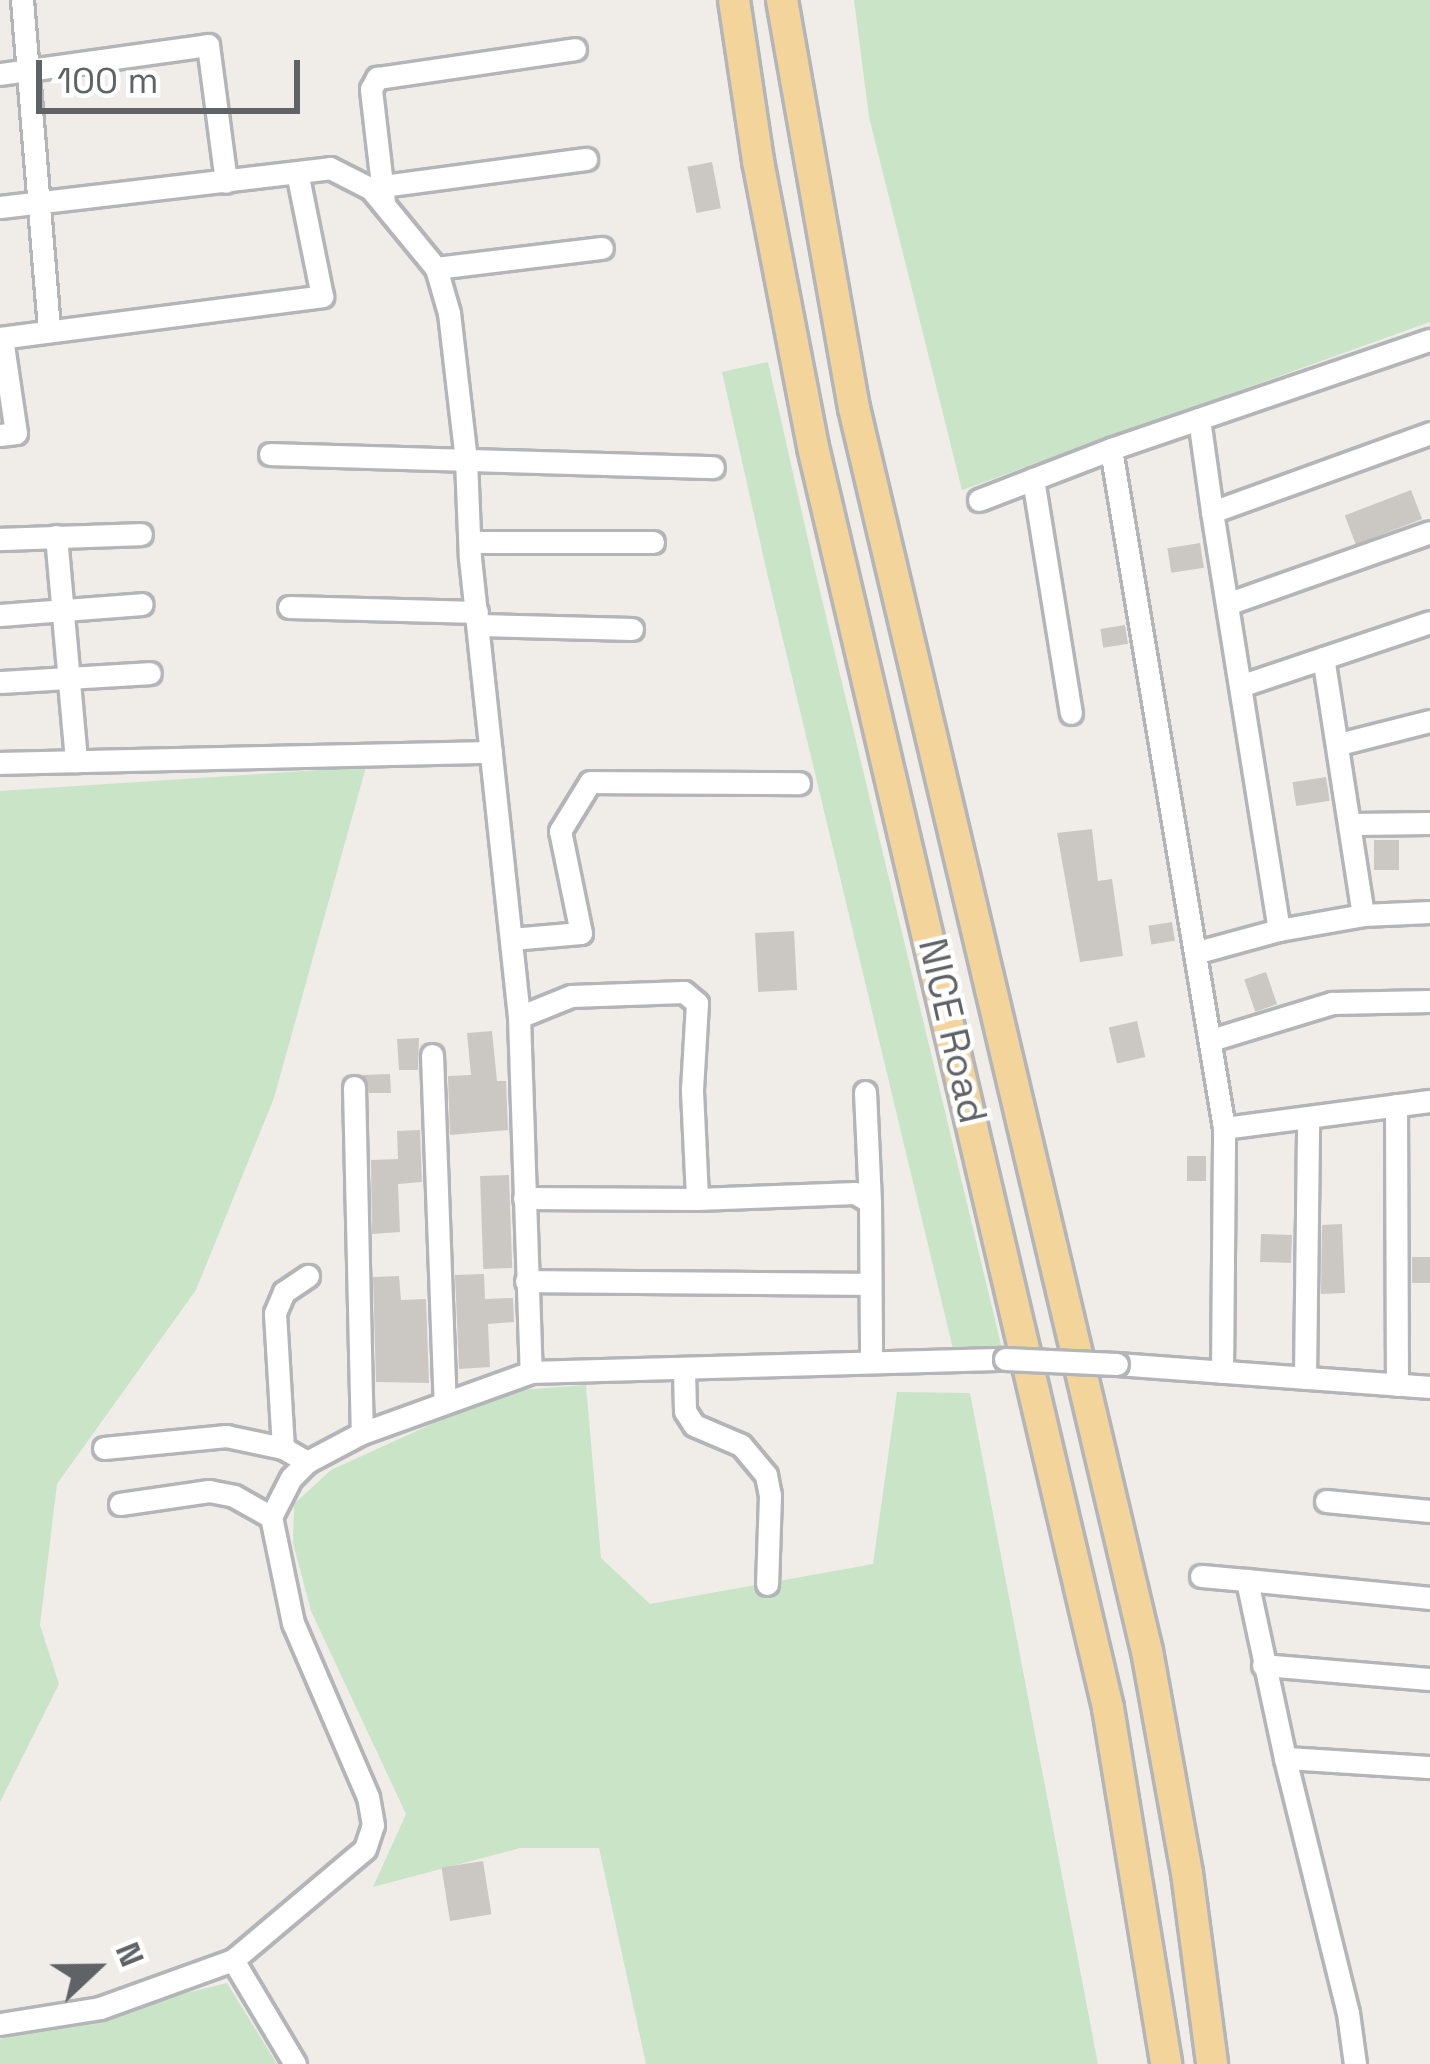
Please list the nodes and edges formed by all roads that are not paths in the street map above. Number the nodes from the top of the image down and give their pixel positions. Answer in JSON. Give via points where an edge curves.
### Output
{"nodes":[{"id":1,"x":22,"y":0,"type":"edge"},
{"id":2,"x":734,"y":0,"type":"edge"},
{"id":3,"x":782,"y":0,"type":"edge"},
{"id":4,"x":575,"y":49,"type":"dead end"},
{"id":5,"x":28,"y":70,"type":"junction"},
{"id":6,"x":0,"y":74,"type":"edge"},
{"id":7,"x":586,"y":159,"type":"dead end"},
{"id":8,"x":297,"y":172,"type":"junction"},
{"id":9,"x":226,"y":182,"type":"junction"},
{"id":10,"x":384,"y":194,"type":"junction"},
{"id":11,"x":37,"y":204,"type":"junction"},
{"id":12,"x":0,"y":207,"type":"edge"},
{"id":13,"x":602,"y":248,"type":"dead end"},
{"id":14,"x":436,"y":268,"type":"junction"},
{"id":15,"x":50,"y":331,"type":"junction"},
{"id":16,"x":1,"y":338,"type":"edge"},
{"id":17,"x":1430,"y":340,"type":"edge"},
{"id":18,"x":1199,"y":419,"type":"junction"},
{"id":19,"x":1430,"y":433,"type":"edge"},
{"id":20,"x":0,"y":435,"type":"edge"},
{"id":21,"x":1111,"y":449,"type":"junction"},
{"id":22,"x":270,"y":454,"type":"dead end"},
{"id":23,"x":466,"y":460,"type":"junction"},
{"id":24,"x":713,"y":466,"type":"dead end"},
{"id":25,"x":1033,"y":479,"type":"junction"},
{"id":26,"x":980,"y":500,"type":"dead end"},
{"id":27,"x":1212,"y":512,"type":"junction"},
{"id":28,"x":1430,"y":532,"type":"edge"},
{"id":29,"x":140,"y":533,"type":"dead end"},
{"id":30,"x":56,"y":536,"type":"junction"},
{"id":31,"x":0,"y":539,"type":"edge"},
{"id":32,"x":470,"y":542,"type":"junction"},
{"id":33,"x":653,"y":542,"type":"dead end"},
{"id":34,"x":142,"y":604,"type":"dead end"},
{"id":35,"x":1227,"y":604,"type":"junction"},
{"id":36,"x":289,"y":608,"type":"dead end"},
{"id":37,"x":63,"y":611,"type":"junction"},
{"id":38,"x":0,"y":616,"type":"edge"},
{"id":39,"x":477,"y":618,"type":"junction"},
{"id":40,"x":1430,"y":622,"type":"edge"},
{"id":41,"x":632,"y":629,"type":"dead end"},
{"id":42,"x":1323,"y":658,"type":"junction"},
{"id":43,"x":150,"y":673,"type":"dead end"},
{"id":44,"x":68,"y":677,"type":"junction"},
{"id":45,"x":0,"y":682,"type":"edge"},
{"id":46,"x":1240,"y":686,"type":"junction"},
{"id":47,"x":1071,"y":713,"type":"dead end"},
{"id":48,"x":1430,"y":721,"type":"edge"},
{"id":49,"x":1339,"y":744,"type":"junction"},
{"id":50,"x":491,"y":752,"type":"junction"},
{"id":51,"x":76,"y":761,"type":"junction"},
{"id":52,"x":0,"y":763,"type":"edge"},
{"id":53,"x":800,"y":784,"type":"dead end"},
{"id":54,"x":1430,"y":823,"type":"edge"},
{"id":55,"x":1353,"y":824,"type":"junction"},
{"id":56,"x":1430,"y":912,"type":"edge"},
{"id":57,"x":1363,"y":915,"type":"junction"},
{"id":58,"x":1279,"y":930,"type":"junction"},
{"id":59,"x":511,"y":939,"type":"junction"},
{"id":60,"x":1198,"y":952,"type":"junction"},
{"id":61,"x":1430,"y":1001,"type":"edge"},
{"id":62,"x":520,"y":1018,"type":"junction"},
{"id":63,"x":1211,"y":1040,"type":"junction"},
{"id":64,"x":432,"y":1055,"type":"dead end"},
{"id":65,"x":354,"y":1087,"type":"dead end"},
{"id":66,"x":865,"y":1092,"type":"dead end"},
{"id":67,"x":1430,"y":1101,"type":"edge"},
{"id":68,"x":1396,"y":1105,"type":"junction"},
{"id":69,"x":1308,"y":1117,"type":"junction"},
{"id":70,"x":1224,"y":1128,"type":"junction"},
{"id":71,"x":524,"y":1198,"type":"junction"},
{"id":72,"x":697,"y":1199,"type":"junction"},
{"id":73,"x":870,"y":1202,"type":"junction"},
{"id":74,"x":308,"y":1276,"type":"dead end"},
{"id":75,"x":526,"y":1281,"type":"junction"},
{"id":76,"x":870,"y":1284,"type":"junction"},
{"id":77,"x":871,"y":1360,"type":"junction"},
{"id":78,"x":685,"y":1370,"type":"junction"},
{"id":79,"x":531,"y":1372,"type":"junction"},
{"id":80,"x":1222,"y":1372,"type":"junction"},
{"id":81,"x":1305,"y":1378,"type":"junction"},
{"id":82,"x":1397,"y":1385,"type":"junction"},
{"id":83,"x":1430,"y":1388,"type":"edge"},
{"id":84,"x":445,"y":1402,"type":"junction"},
{"id":85,"x":362,"y":1433,"type":"junction"},
{"id":86,"x":104,"y":1448,"type":"dead end"},
{"id":87,"x":283,"y":1448,"type":"junction"},
{"id":88,"x":307,"y":1462,"type":"junction"},
{"id":89,"x":1326,"y":1501,"type":"dead end"},
{"id":90,"x":120,"y":1504,"type":"dead end"},
{"id":91,"x":1430,"y":1511,"type":"edge"},
{"id":92,"x":272,"y":1517,"type":"junction"},
{"id":93,"x":1201,"y":1576,"type":"dead end"},
{"id":94,"x":1247,"y":1580,"type":"junction"},
{"id":95,"x":767,"y":1584,"type":"dead end"},
{"id":96,"x":1430,"y":1598,"type":"edge"},
{"id":97,"x":1263,"y":1665,"type":"junction"},
{"id":98,"x":1430,"y":1679,"type":"edge"},
{"id":99,"x":1285,"y":1758,"type":"junction"},
{"id":100,"x":1430,"y":1767,"type":"edge"},
{"id":101,"x":233,"y":1960,"type":"junction"},
{"id":102,"x":0,"y":2024,"type":"edge"},
{"id":103,"x":295,"y":2064,"type":"edge"},
{"id":104,"x":1166,"y":2064,"type":"edge"},
{"id":105,"x":1212,"y":2064,"type":"edge"},
{"id":106,"x":1355,"y":2064,"type":"edge"}],
"edges":[{"from":1,"to":5,"type":"street"},
{"from":2,"to":104,"type":"highway","name":"NICE Road","via":[[812,447],[1108,1708]]},
{"from":3,"to":105,"type":"highway","name":"NICE Road","via":[[854,408],[1147,1651]]},
{"from":4,"to":10,"type":"street","via":[[377,78],[371,89]]},
{"from":5,"to":6,"type":"street"},
{"from":5,"to":9,"type":"street","via":[[208,44]]},
{"from":5,"to":11,"type":"street"},
{"from":7,"to":10,"type":"street"},
{"from":8,"to":9,"type":"street"},
{"from":8,"to":10,"type":"street","via":[[330,168]]},
{"from":8,"to":15,"type":"street","via":[[322,296]]},
{"from":9,"to":11,"type":"street"},
{"from":10,"to":14,"type":"street"},
{"from":11,"to":12,"type":"street"},
{"from":11,"to":15,"type":"street"},
{"from":13,"to":14,"type":"street"},
{"from":14,"to":23,"type":"street"},
{"from":15,"to":16,"type":"street"},
{"from":16,"to":20,"type":"street","via":[[16,433]]},
{"from":17,"to":18,"type":"street"},
{"from":18,"to":21,"type":"street"},
{"from":18,"to":27,"type":"street"},
{"from":19,"to":27,"type":"street"},
{"from":21,"to":25,"type":"street"},
{"from":21,"to":60,"type":"street"},
{"from":22,"to":23,"type":"street"},
{"from":23,"to":24,"type":"street"},
{"from":23,"to":32,"type":"street"},
{"from":25,"to":26,"type":"street"},
{"from":25,"to":47,"type":"street"},
{"from":27,"to":35,"type":"street"},
{"from":28,"to":35,"type":"street"},
{"from":29,"to":30,"type":"street"},
{"from":30,"to":31,"type":"street"},
{"from":30,"to":37,"type":"street"},
{"from":32,"to":33,"type":"street"},
{"from":32,"to":39,"type":"street"},
{"from":34,"to":37,"type":"street"},
{"from":35,"to":46,"type":"street"},
{"from":36,"to":39,"type":"street"},
{"from":37,"to":38,"type":"street"},
{"from":37,"to":44,"type":"street"},
{"from":39,"to":41,"type":"street"},
{"from":39,"to":50,"type":"street"},
{"from":40,"to":42,"type":"street"},
{"from":42,"to":46,"type":"street"},
{"from":42,"to":49,"type":"street"},
{"from":43,"to":44,"type":"street"},
{"from":44,"to":45,"type":"street"},
{"from":44,"to":51,"type":"street"},
{"from":46,"to":58,"type":"street"},
{"from":48,"to":49,"type":"street"},
{"from":49,"to":55,"type":"street"},
{"from":50,"to":51,"type":"street"},
{"from":50,"to":59,"type":"street"},
{"from":51,"to":52,"type":"street"},
{"from":53,"to":59,"type":"street","via":[[590,782],[560,831],[581,933]]},
{"from":54,"to":55,"type":"street"},
{"from":55,"to":57,"type":"street"},
{"from":56,"to":57,"type":"street"},
{"from":57,"to":58,"type":"street"},
{"from":58,"to":60,"type":"street"},
{"from":59,"to":62,"type":"street"},
{"from":60,"to":63,"type":"street"},
{"from":61,"to":63,"type":"street","via":[[1332,1003]]},
{"from":62,"to":71,"type":"street"},
{"from":62,"to":72,"type":"street","via":[[571,996],[684,992],[697,1003]]},
{"from":63,"to":70,"type":"street"},
{"from":64,"to":84,"type":"street"},
{"from":65,"to":85,"type":"street"},
{"from":66,"to":73,"type":"street"},
{"from":67,"to":68,"type":"street"},
{"from":68,"to":69,"type":"street"},
{"from":68,"to":82,"type":"street"},
{"from":69,"to":70,"type":"street"},
{"from":69,"to":81,"type":"street"},
{"from":70,"to":80,"type":"street"},
{"from":71,"to":72,"type":"street"},
{"from":71,"to":75,"type":"street"},
{"from":72,"to":73,"type":"street","via":[[854,1193]]},
{"from":73,"to":76,"type":"street"},
{"from":74,"to":87,"type":"street","via":[[284,1292],[275,1313]]},
{"from":75,"to":76,"type":"street"},
{"from":75,"to":79,"type":"street"},
{"from":76,"to":77,"type":"street"},
{"from":77,"to":78,"type":"street"},
{"from":77,"to":80,"type":"street","bridge":true},
{"from":78,"to":79,"type":"street"},
{"from":78,"to":95,"type":"street","via":[[685,1411],[694,1425],[740,1445],[766,1475]]},
{"from":79,"to":84,"type":"street"},
{"from":80,"to":81,"type":"street"},
{"from":81,"to":82,"type":"street"},
{"from":82,"to":83,"type":"street"},
{"from":84,"to":85,"type":"street"},
{"from":85,"to":88,"type":"street"},
{"from":86,"to":87,"type":"street","via":[[197,1436]]},
{"from":87,"to":88,"type":"street"},
{"from":88,"to":92,"type":"street"},
{"from":89,"to":91,"type":"street"},
{"from":90,"to":92,"type":"street","via":[[209,1491]]},
{"from":92,"to":101,"type":"street","via":[[293,1623],[373,1825],[365,1849]]},
{"from":93,"to":94,"type":"street"},
{"from":94,"to":96,"type":"street"},
{"from":94,"to":97,"type":"street"},
{"from":97,"to":98,"type":"street"},
{"from":97,"to":99,"type":"street"},
{"from":99,"to":100,"type":"street"},
{"from":99,"to":106,"type":"street"},
{"from":101,"to":102,"type":"street","via":[[100,2008]]},
{"from":101,"to":103,"type":"street"}]}
